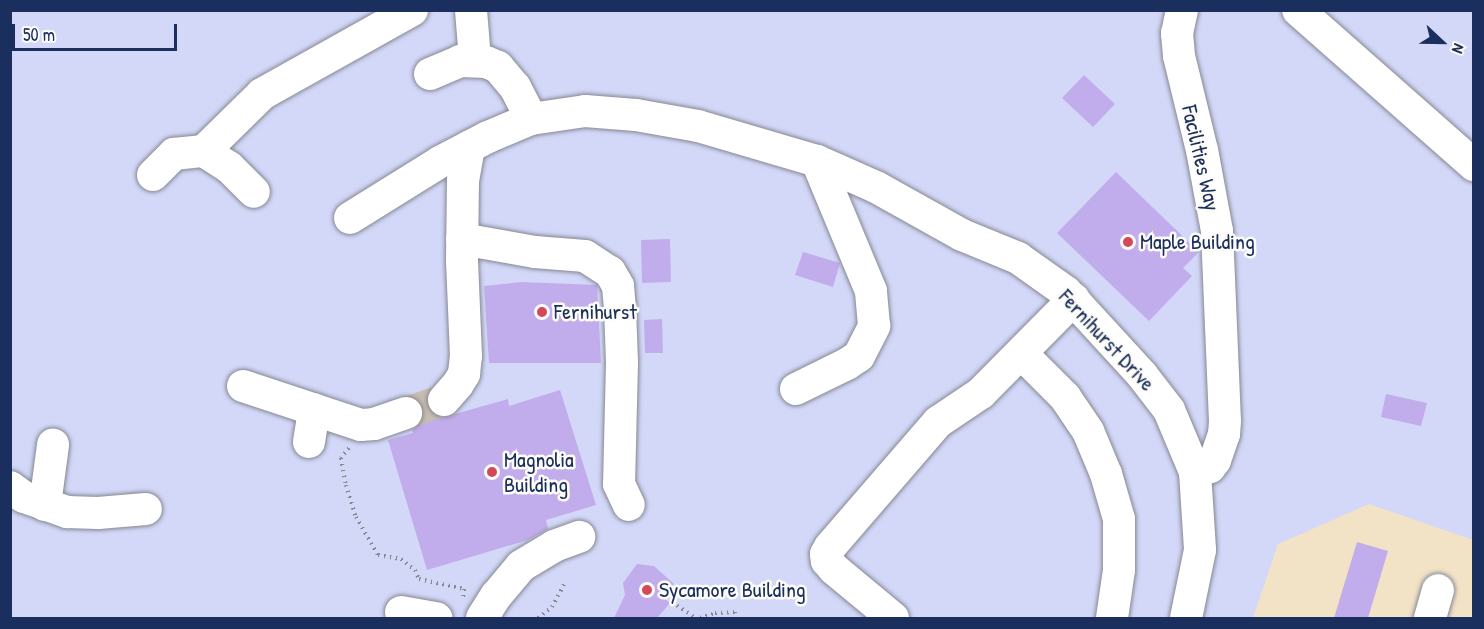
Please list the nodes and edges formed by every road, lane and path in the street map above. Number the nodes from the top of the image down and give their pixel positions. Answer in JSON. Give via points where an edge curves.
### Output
{"nodes":[{"id":1,"x":412,"y":10,"type":"edge"},
{"id":2,"x":471,"y":10,"type":"edge"},
{"id":3,"x":1182,"y":10,"type":"edge"},
{"id":4,"x":1298,"y":10,"type":"edge"},
{"id":5,"x":475,"y":60,"type":"junction"},
{"id":6,"x":429,"y":74,"type":"dead end"},
{"id":7,"x":531,"y":119,"type":"junction"},
{"id":8,"x":469,"y":147,"type":"junction"},
{"id":9,"x":204,"y":151,"type":"junction"},
{"id":10,"x":803,"y":158,"type":"junction"},
{"id":11,"x":1473,"y":165,"type":"edge"},
{"id":12,"x":153,"y":175,"type":"dead end"},
{"id":13,"x":254,"y":192,"type":"dead end"},
{"id":14,"x":350,"y":218,"type":"dead end"},
{"id":15,"x":462,"y":239,"type":"junction"},
{"id":16,"x":1074,"y":300,"type":"junction"},
{"id":17,"x":1022,"y":354,"type":"junction"},
{"id":18,"x":243,"y":386,"type":"dead end"},
{"id":19,"x":796,"y":389,"type":"dead end"},
{"id":20,"x":444,"y":400,"type":"tunnel mouth"},
{"id":21,"x":314,"y":409,"type":"junction"},
{"id":22,"x":406,"y":413,"type":"tunnel mouth"},
{"id":23,"x":309,"y":442,"type":"dead end"},
{"id":24,"x":53,"y":445,"type":"dead end"},
{"id":25,"x":352,"y":445,"type":"dead end"},
{"id":26,"x":1195,"y":472,"type":"junction"},
{"id":27,"x":10,"y":487,"type":"edge"},
{"id":28,"x":45,"y":505,"type":"junction"},
{"id":29,"x":629,"y":505,"type":"dead end"},
{"id":30,"x":146,"y":509,"type":"dead end"},
{"id":31,"x":579,"y":537,"type":"dead end"},
{"id":32,"x":565,"y":583,"type":"dead end"},
{"id":33,"x":672,"y":602,"type":"dead end"},
{"id":34,"x":473,"y":610,"type":"edge"},
{"id":35,"x":401,"y":612,"type":"dead end"},
{"id":36,"x":436,"y":618,"type":"edge"},
{"id":37,"x":538,"y":618,"type":"edge"},
{"id":38,"x":698,"y":618,"type":"edge"},
{"id":39,"x":736,"y":618,"type":"edge"},
{"id":40,"x":893,"y":618,"type":"edge"},
{"id":41,"x":1112,"y":618,"type":"edge"},
{"id":42,"x":1186,"y":618,"type":"edge"}],
"edges":[{"from":1,"to":9,"type":"lane","via":[[262,94]]},
{"from":2,"to":5,"type":"lane"},
{"from":3,"to":26,"type":"lane","name":"Facilities Way","via":[[1177,44],[1217,231],[1225,422],[1215,460],[1210,467]]},
{"from":4,"to":11,"type":"lane"},
{"from":5,"to":6,"type":"lane","via":[[460,61]]},
{"from":5,"to":7,"type":"lane","via":[[504,74]]},
{"from":7,"to":8,"type":"lane","name":"Fernihurst Drive"},
{"from":7,"to":10,"type":"lane","name":"Fernihurst Drive","via":[[585,111],[670,119]]},
{"from":8,"to":14,"type":"lane","name":"Fernihurst Drive"},
{"from":8,"to":15,"type":"lane"},
{"from":9,"to":12,"type":"lane","via":[[174,154]]},
{"from":9,"to":13,"type":"lane","via":[[229,167]]},
{"from":10,"to":16,"type":"lane","name":"Fernihurst Drive","via":[[876,186],[962,235],[1018,258]]},
{"from":10,"to":19,"type":"lane","via":[[871,291],[874,326],[859,356]]},
{"from":15,"to":20,"type":"lane","via":[[464,374]]},
{"from":15,"to":29,"type":"lane","via":[[585,256],[610,272],[618,286],[620,308],[619,484]]},
{"from":16,"to":17,"type":"lane"},
{"from":16,"to":26,"type":"lane","name":"Fernihurst Drive","via":[[1169,410]]},
{"from":17,"to":40,"type":"lane","via":[[981,393],[938,422],[826,554],[834,569]]},
{"from":17,"to":41,"type":"lane","via":[[1065,397],[1088,431],[1106,474],[1119,519],[1119,570]]},
{"from":18,"to":21,"type":"lane"},
{"from":21,"to":22,"type":"lane","via":[[360,425]]},
{"from":21,"to":23,"type":"lane"},
{"from":24,"to":28,"type":"lane"},
{"from":25,"to":34,"type":"path","via":[[342,458],[346,485],[356,517],[378,555],[401,559],[415,570],[419,579],[464,589]]},
{"from":26,"to":42,"type":"lane","name":"Fernihurst Drive","via":[[1200,550]]},
{"from":27,"to":28,"type":"lane"},
{"from":28,"to":30,"type":"lane","via":[[88,513]]},
{"from":31,"to":34,"type":"lane","via":[[554,546],[521,566],[496,596]]},
{"from":32,"to":37,"type":"path","via":[[552,607]]},
{"from":33,"to":38,"type":"path"},
{"from":35,"to":36,"type":"lane"},
{"from":38,"to":39,"type":"path","via":[[735,612]]}]}
